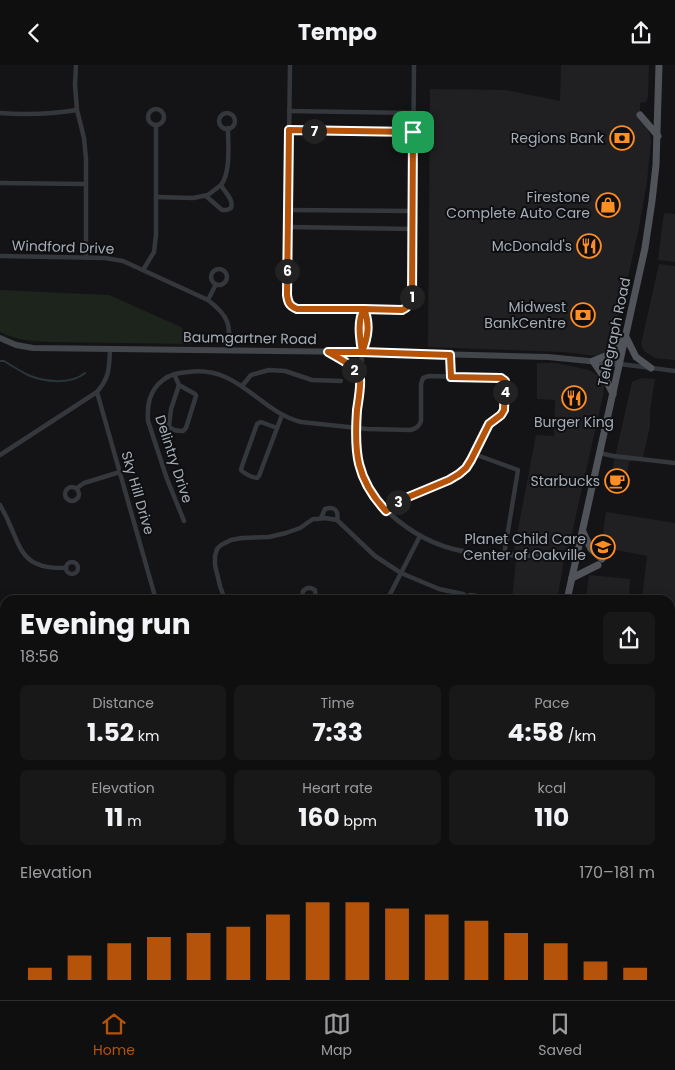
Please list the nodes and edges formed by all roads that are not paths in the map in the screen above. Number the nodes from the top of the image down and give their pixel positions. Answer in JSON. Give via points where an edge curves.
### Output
{"nodes":[{"id":1,"x":76,"y":65,"type":"edge"},
{"id":2,"x":290,"y":65,"type":"edge"},
{"id":3,"x":414,"y":65,"type":"edge"},
{"id":4,"x":659,"y":65,"type":"edge"},
{"id":5,"x":77,"y":110,"type":"junction"},
{"id":6,"x":289,"y":111,"type":"junction"},
{"id":7,"x":0,"y":113,"type":"edge"},
{"id":8,"x":413,"y":113,"type":"junction"},
{"id":9,"x":640,"y":115,"type":"dead end"},
{"id":10,"x":156,"y":125,"type":"dead end"},
{"id":11,"x":228,"y":129,"type":"dead end"},
{"id":12,"x":289,"y":130,"type":"junction"},
{"id":13,"x":413,"y":132,"type":"junction"},
{"id":14,"x":658,"y":136,"type":"junction"},
{"id":15,"x":0,"y":183,"type":"edge"},
{"id":16,"x":86,"y":184,"type":"junction"},
{"id":17,"x":221,"y":185,"type":"junction"},
{"id":18,"x":206,"y":195,"type":"junction"},
{"id":19,"x":156,"y":197,"type":"junction"},
{"id":20,"x":288,"y":210,"type":"junction"},
{"id":21,"x":412,"y":211,"type":"junction"},
{"id":22,"x":288,"y":227,"type":"junction"},
{"id":23,"x":412,"y":229,"type":"junction"},
{"id":24,"x":0,"y":256,"type":"edge"},
{"id":25,"x":86,"y":258,"type":"junction"},
{"id":26,"x":143,"y":270,"type":"junction"},
{"id":27,"x":216,"y":285,"type":"dead end"},
{"id":28,"x":208,"y":300,"type":"junction"},
{"id":29,"x":364,"y":309,"type":"junction"},
{"id":30,"x":626,"y":337,"type":"junction"},
{"id":31,"x":0,"y":338,"type":"edge"},
{"id":32,"x":110,"y":349,"type":"junction"},
{"id":33,"x":229,"y":351,"type":"junction"},
{"id":34,"x":328,"y":352,"type":"junction"},
{"id":35,"x":362,"y":352,"type":"junction"},
{"id":36,"x":450,"y":355,"type":"junction"},
{"id":37,"x":593,"y":361,"type":"junction"},
{"id":38,"x":620,"y":364,"type":"junction"},
{"id":39,"x":651,"y":368,"type":"junction"},
{"id":40,"x":675,"y":371,"type":"edge"},
{"id":41,"x":174,"y":374,"type":"junction"},
{"id":42,"x":451,"y":377,"type":"junction"},
{"id":43,"x":360,"y":378,"type":"junction"},
{"id":44,"x":341,"y":381,"type":"dead end"},
{"id":45,"x":179,"y":385,"type":"junction"},
{"id":46,"x":242,"y":386,"type":"junction"},
{"id":47,"x":97,"y":392,"type":"junction"},
{"id":48,"x":613,"y":394,"type":"junction"},
{"id":49,"x":282,"y":415,"type":"junction"},
{"id":50,"x":356,"y":427,"type":"junction"},
{"id":51,"x":277,"y":428,"type":"junction"},
{"id":52,"x":600,"y":453,"type":"junction"},
{"id":53,"x":0,"y":455,"type":"edge"},
{"id":54,"x":474,"y":455,"type":"junction"},
{"id":55,"x":675,"y":463,"type":"edge"},
{"id":56,"x":120,"y":472,"type":"junction"},
{"id":57,"x":77,"y":488,"type":"dead end"},
{"id":58,"x":0,"y":505,"type":"edge"},
{"id":59,"x":386,"y":511,"type":"junction"},
{"id":60,"x":321,"y":519,"type":"junction"},
{"id":61,"x":337,"y":520,"type":"junction"},
{"id":62,"x":184,"y":521,"type":"dead end"},
{"id":63,"x":582,"y":531,"type":"junction"},
{"id":64,"x":420,"y":536,"type":"junction"},
{"id":65,"x":504,"y":555,"type":"junction"},
{"id":66,"x":576,"y":558,"type":"junction"},
{"id":67,"x":66,"y":568,"type":"dead end"},
{"id":68,"x":401,"y":573,"type":"junction"},
{"id":69,"x":572,"y":578,"type":"junction"},
{"id":70,"x":155,"y":595,"type":"edge"},
{"id":71,"x":223,"y":595,"type":"edge"},
{"id":72,"x":303,"y":595,"type":"edge"},
{"id":73,"x":315,"y":595,"type":"edge"},
{"id":74,"x":390,"y":595,"type":"edge"},
{"id":75,"x":464,"y":595,"type":"edge"},
{"id":76,"x":568,"y":595,"type":"edge"}],
"edges":[{"from":1,"to":5,"type":"street"},
{"from":2,"to":6,"type":"street"},
{"from":3,"to":8,"type":"street"},
{"from":4,"to":14,"type":"main road","name":"Telegraph Road"},
{"from":5,"to":7,"type":"street"},
{"from":5,"to":16,"type":"street","via":[[86,159]]},
{"from":6,"to":8,"type":"street"},
{"from":6,"to":12,"type":"street"},
{"from":8,"to":13,"type":"street"},
{"from":9,"to":14,"type":"main road"},
{"from":10,"to":19,"type":"street"},
{"from":11,"to":17,"type":"street","via":[[228,161]]},
{"from":12,"to":13,"type":"street"},
{"from":12,"to":20,"type":"street"},
{"from":13,"to":21,"type":"street"},
{"from":14,"to":30,"type":"main road","name":"Telegraph Road","via":[[649,224]]},
{"from":15,"to":16,"type":"street"},
{"from":16,"to":25,"type":"street"},
{"from":17,"to":18,"type":"street"},
{"from":17,"to":18,"type":"street","via":[[231,199],[232,205],[227,210],[222,210]]},
{"from":18,"to":19,"type":"street","via":[[194,198]]},
{"from":19,"to":26,"type":"street","via":[[154,252]]},
{"from":20,"to":21,"type":"street"},
{"from":20,"to":22,"type":"street"},
{"from":21,"to":23,"type":"street"},
{"from":22,"to":23,"type":"street"},
{"from":22,"to":29,"type":"street","via":[[289,305],[297,309]]},
{"from":23,"to":29,"type":"street","via":[[411,303],[402,310]]},
{"from":24,"to":25,"type":"street","name":"Windford Drive"},
{"from":25,"to":26,"type":"street","name":"Windford Drive","via":[[123,261]]},
{"from":26,"to":28,"type":"street","name":"Windford Drive"},
{"from":27,"to":28,"type":"street"},
{"from":28,"to":33,"type":"street","name":"Windford Drive","via":[[225,315],[229,327]]},
{"from":29,"to":35,"type":"street","via":[[367,339]]},
{"from":30,"to":37,"type":"main road","via":[[608,355]]},
{"from":30,"to":38,"type":"main road","name":"Telegraph Road"},
{"from":30,"to":39,"type":"main road","via":[[636,357]]},
{"from":31,"to":32,"type":"main road","name":"Baumgartner Road","via":[[34,348]]},
{"from":32,"to":33,"type":"main road","name":"Baumgartner Road"},
{"from":32,"to":47,"type":"street","via":[[108,375]]},
{"from":33,"to":34,"type":"main road","name":"Baumgartner Road"},
{"from":34,"to":35,"type":"main road","name":"Baumgartner Road"},
{"from":34,"to":43,"type":"street","via":[[347,362]]},
{"from":35,"to":36,"type":"main road","name":"Baumgartner Road"},
{"from":35,"to":43,"type":"street"},
{"from":36,"to":37,"type":"main road","name":"Baumgartner Road"},
{"from":36,"to":42,"type":"street"},
{"from":37,"to":38,"type":"main road","name":"Baumgartner Road"},
{"from":37,"to":48,"type":"main road"},
{"from":38,"to":39,"type":"street"},
{"from":38,"to":48,"type":"main road","name":"Telegraph Road"},
{"from":39,"to":40,"type":"street"},
{"from":41,"to":45,"type":"street"},
{"from":41,"to":46,"type":"street","via":[[193,371],[219,374]]},
{"from":41,"to":62,"type":"street","name":"Delintry Drive","via":[[164,378],[153,391],[147,412],[166,479]]},
{"from":42,"to":50,"type":"street","via":[[423,378],[421,421],[416,429]]},
{"from":42,"to":54,"type":"street","via":[[501,378],[505,381],[504,410],[489,424]]},
{"from":43,"to":50,"type":"street"},
{"from":44,"to":46,"type":"street","via":[[312,380],[285,371],[269,370],[251,375]]},
{"from":45,"to":45,"type":"street","via":[[196,396],[183,431],[175,431],[169,426]]},
{"from":46,"to":49,"type":"street"},
{"from":47,"to":53,"type":"street"},
{"from":47,"to":56,"type":"street","name":"Sky Hill Drive"},
{"from":48,"to":52,"type":"main road","name":"Telegraph Road"},
{"from":49,"to":50,"type":"street","via":[[301,422]]},
{"from":49,"to":51,"type":"street"},
{"from":50,"to":59,"type":"street","via":[[359,467],[372,495]]},
{"from":51,"to":51,"type":"street","via":[[261,422],[258,424],[242,466],[243,472],[257,478]]},
{"from":52,"to":55,"type":"street"},
{"from":52,"to":63,"type":"main road","name":"Telegraph Road"},
{"from":54,"to":59,"type":"street","via":[[459,474],[401,500]]},
{"from":54,"to":65,"type":"street","via":[[518,470]]},
{"from":56,"to":57,"type":"street"},
{"from":56,"to":70,"type":"street","name":"Sky Hill Drive"},
{"from":58,"to":67,"type":"street","via":[[29,559],[46,567]]},
{"from":59,"to":64,"type":"street"},
{"from":60,"to":61,"type":"street"},
{"from":60,"to":61,"type":"street","via":[[325,509],[333,508],[338,512]]},
{"from":60,"to":71,"type":"street","via":[[313,519],[286,533],[231,540],[221,545],[215,556],[215,565]]},
{"from":61,"to":68,"type":"street","via":[[375,556]]},
{"from":63,"to":66,"type":"main road","name":"Telegraph Road"},
{"from":63,"to":69,"type":"main road","via":[[600,562]]},
{"from":64,"to":65,"type":"street","via":[[463,552]]},
{"from":64,"to":68,"type":"street"},
{"from":65,"to":66,"type":"street"},
{"from":66,"to":69,"type":"main road","name":"Telegraph Road"},
{"from":68,"to":74,"type":"street"},
{"from":68,"to":75,"type":"street","via":[[439,589]]},
{"from":69,"to":76,"type":"main road","name":"Telegraph Road"},
{"from":72,"to":73,"type":"street","via":[[307,588],[311,588]]}]}
